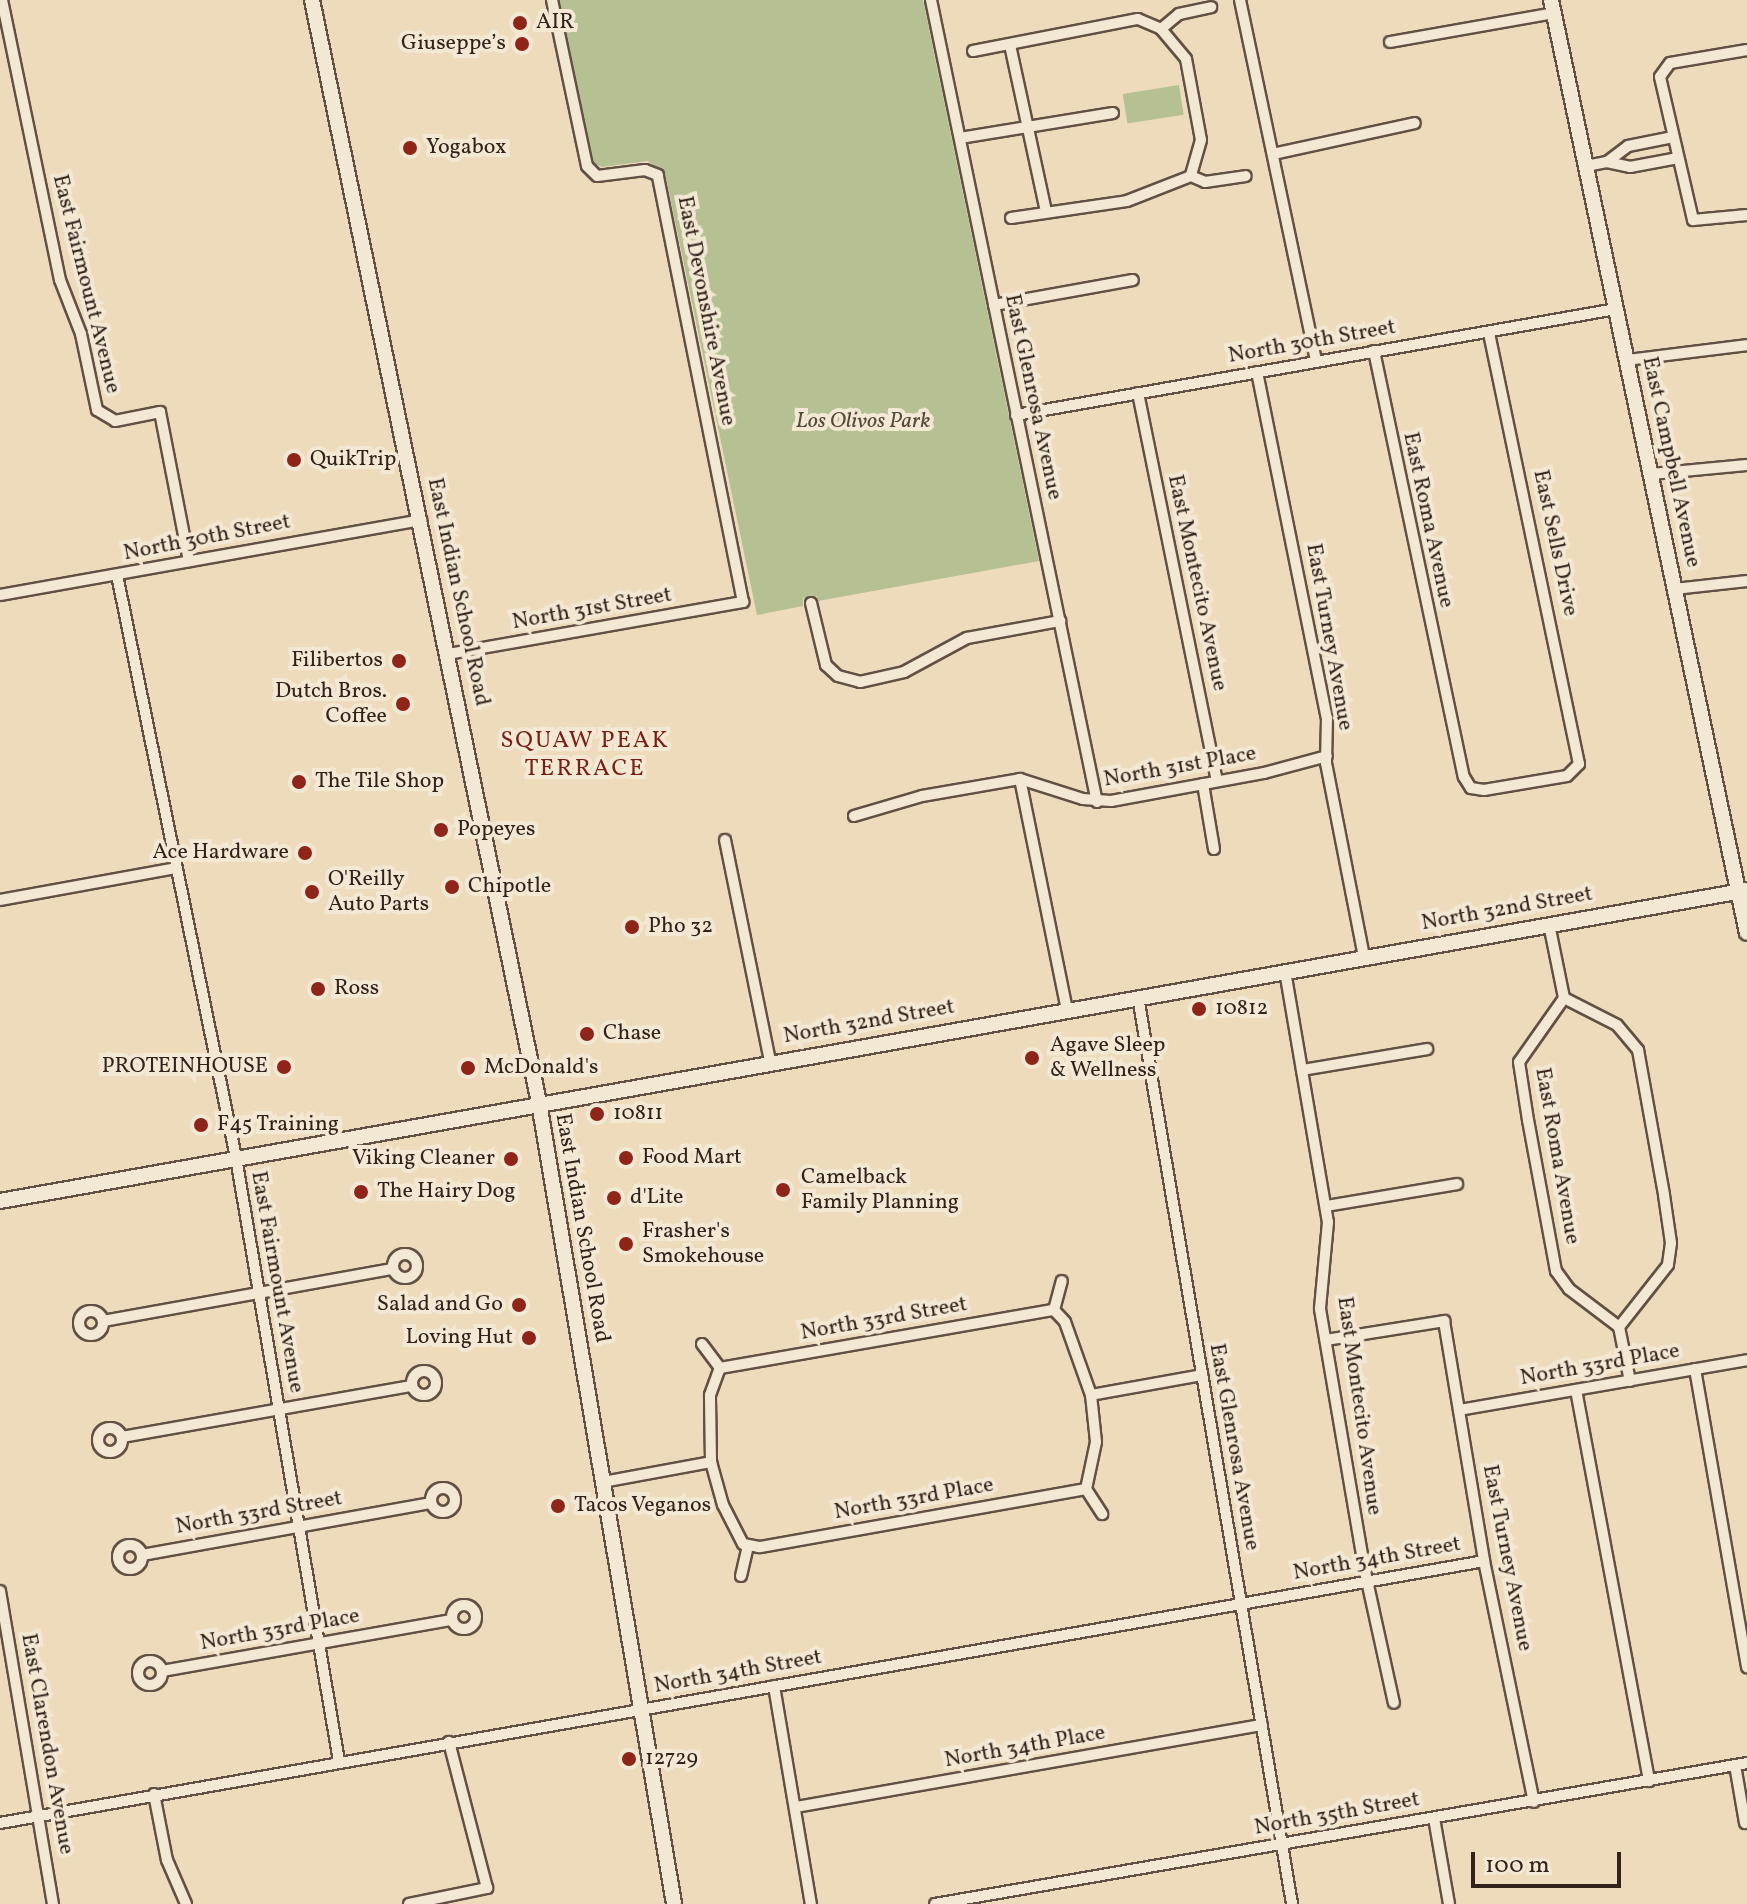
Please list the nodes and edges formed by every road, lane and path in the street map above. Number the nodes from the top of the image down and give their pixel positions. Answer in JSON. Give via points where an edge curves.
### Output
{"nodes":[{"id":1,"x":2,"y":0,"type":"edge"},
{"id":2,"x":312,"y":0,"type":"edge"},
{"id":3,"x":552,"y":0,"type":"edge"},
{"id":4,"x":931,"y":0,"type":"edge"},
{"id":5,"x":1240,"y":0,"type":"edge"},
{"id":6,"x":1552,"y":6,"type":"edge"},
{"id":7,"x":1211,"y":7,"type":"dead end"},
{"id":8,"x":1161,"y":29,"type":"junction"},
{"id":9,"x":1390,"y":42,"type":"dead end"},
{"id":10,"x":1010,"y":45,"type":"junction"},
{"id":11,"x":1747,"y":50,"type":"edge"},
{"id":12,"x":973,"y":51,"type":"dead end"},
{"id":13,"x":1113,"y":113,"type":"dead end"},
{"id":14,"x":1415,"y":123,"type":"dead end"},
{"id":15,"x":1027,"y":127,"type":"junction"},
{"id":16,"x":1673,"y":137,"type":"junction"},
{"id":17,"x":960,"y":138,"type":"junction"},
{"id":18,"x":1639,"y":144,"type":"junction"},
{"id":19,"x":1273,"y":154,"type":"junction"},
{"id":20,"x":1678,"y":158,"type":"junction"},
{"id":21,"x":1607,"y":162,"type":"junction"},
{"id":22,"x":1644,"y":164,"type":"junction"},
{"id":23,"x":1586,"y":166,"type":"junction"},
{"id":24,"x":1191,"y":176,"type":"junction"},
{"id":25,"x":1246,"y":176,"type":"dead end"},
{"id":26,"x":1046,"y":212,"type":"junction"},
{"id":27,"x":1747,"y":215,"type":"edge"},
{"id":28,"x":1011,"y":218,"type":"dead end"},
{"id":29,"x":1133,"y":280,"type":"dead end"},
{"id":30,"x":994,"y":305,"type":"junction"},
{"id":31,"x":1616,"y":309,"type":"junction"},
{"id":32,"x":1489,"y":332,"type":"junction"},
{"id":33,"x":1747,"y":345,"type":"edge"},
{"id":34,"x":1374,"y":351,"type":"junction"},
{"id":35,"x":1627,"y":360,"type":"junction"},
{"id":36,"x":1316,"y":362,"type":"junction"},
{"id":37,"x":1257,"y":372,"type":"junction"},
{"id":38,"x":1138,"y":393,"type":"junction"},
{"id":39,"x":1016,"y":415,"type":"junction"},
{"id":40,"x":1747,"y":465,"type":"edge"},
{"id":41,"x":1651,"y":474,"type":"junction"},
{"id":42,"x":421,"y":520,"type":"junction"},
{"id":43,"x":189,"y":561,"type":"junction"},
{"id":44,"x":117,"y":575,"type":"junction"},
{"id":45,"x":1747,"y":581,"type":"edge"},
{"id":46,"x":1675,"y":589,"type":"junction"},
{"id":47,"x":0,"y":595,"type":"edge"},
{"id":48,"x":743,"y":602,"type":"joint"},
{"id":49,"x":811,"y":603,"type":"dead end"},
{"id":50,"x":1060,"y":621,"type":"junction"},
{"id":51,"x":448,"y":654,"type":"junction"},
{"id":52,"x":1327,"y":756,"type":"junction"},
{"id":53,"x":1020,"y":779,"type":"junction"},
{"id":54,"x":1217,"y":781,"type":"junction"},
{"id":55,"x":1203,"y":784,"type":"junction"},
{"id":56,"x":1471,"y":788,"type":"joint"},
{"id":57,"x":1097,"y":802,"type":"junction"},
{"id":58,"x":854,"y":816,"type":"dead end"},
{"id":59,"x":725,"y":840,"type":"dead end"},
{"id":60,"x":1214,"y":849,"type":"dead end"},
{"id":61,"x":176,"y":868,"type":"junction"},
{"id":62,"x":1743,"y":890,"type":"edge"},
{"id":63,"x":0,"y":900,"type":"edge"},
{"id":64,"x":1549,"y":924,"type":"junction"},
{"id":65,"x":1747,"y":933,"type":"edge"},
{"id":66,"x":1364,"y":957,"type":"junction"},
{"id":67,"x":1285,"y":971,"type":"junction"},
{"id":68,"x":1138,"y":997,"type":"junction"},
{"id":69,"x":1564,"y":998,"type":"junction"},
{"id":70,"x":1067,"y":1010,"type":"junction"},
{"id":71,"x":1427,"y":1049,"type":"dead end"},
{"id":72,"x":770,"y":1062,"type":"junction"},
{"id":73,"x":1302,"y":1070,"type":"junction"},
{"id":74,"x":539,"y":1103,"type":"junction"},
{"id":75,"x":236,"y":1158,"type":"junction"},
{"id":76,"x":1457,"y":1184,"type":"dead end"},
{"id":77,"x":0,"y":1201,"type":"edge"},
{"id":78,"x":1326,"y":1206,"type":"junction"},
{"id":79,"x":392,"y":1269,"type":"dead end"},
{"id":80,"x":1062,"y":1281,"type":"dead end"},
{"id":81,"x":259,"y":1292,"type":"junction"},
{"id":82,"x":1054,"y":1310,"type":"junction"},
{"id":83,"x":103,"y":1321,"type":"dead end"},
{"id":84,"x":1619,"y":1327,"type":"junction"},
{"id":85,"x":1326,"y":1340,"type":"junction"},
{"id":86,"x":702,"y":1344,"type":"dead end"},
{"id":87,"x":1747,"y":1360,"type":"edge"},
{"id":88,"x":720,"y":1368,"type":"junction"},
{"id":89,"x":1695,"y":1369,"type":"junction"},
{"id":90,"x":1202,"y":1375,"type":"junction"},
{"id":91,"x":1630,"y":1381,"type":"junction"},
{"id":92,"x":412,"y":1386,"type":"dead end"},
{"id":93,"x":1576,"y":1390,"type":"junction"},
{"id":94,"x":1091,"y":1395,"type":"junction"},
{"id":95,"x":279,"y":1410,"type":"junction"},
{"id":96,"x":1459,"y":1410,"type":"junction"},
{"id":97,"x":122,"y":1437,"type":"dead end"},
{"id":98,"x":711,"y":1462,"type":"junction"},
{"id":99,"x":603,"y":1482,"type":"junction"},
{"id":100,"x":1086,"y":1489,"type":"junction"},
{"id":101,"x":431,"y":1503,"type":"dead end"},
{"id":102,"x":1102,"y":1514,"type":"dead end"},
{"id":103,"x":299,"y":1526,"type":"junction"},
{"id":104,"x":748,"y":1546,"type":"junction"},
{"id":105,"x":142,"y":1555,"type":"dead end"},
{"id":106,"x":1484,"y":1561,"type":"junction"},
{"id":107,"x":741,"y":1576,"type":"dead end"},
{"id":108,"x":1367,"y":1581,"type":"junction"},
{"id":109,"x":0,"y":1591,"type":"edge"},
{"id":110,"x":1241,"y":1603,"type":"junction"},
{"id":111,"x":452,"y":1620,"type":"dead end"},
{"id":112,"x":319,"y":1643,"type":"junction"},
{"id":113,"x":1747,"y":1667,"type":"edge"},
{"id":114,"x":162,"y":1671,"type":"dead end"},
{"id":115,"x":774,"y":1686,"type":"junction"},
{"id":116,"x":1394,"y":1703,"type":"dead end"},
{"id":117,"x":641,"y":1709,"type":"junction"},
{"id":118,"x":1262,"y":1725,"type":"junction"},
{"id":119,"x":449,"y":1742,"type":"junction"},
{"id":120,"x":339,"y":1761,"type":"junction"},
{"id":121,"x":1747,"y":1763,"type":"edge"},
{"id":122,"x":1735,"y":1765,"type":"junction"},
{"id":123,"x":1649,"y":1781,"type":"junction"},
{"id":124,"x":154,"y":1794,"type":"junction"},
{"id":125,"x":1534,"y":1802,"type":"junction"},
{"id":126,"x":796,"y":1807,"type":"junction"},
{"id":127,"x":38,"y":1816,"type":"junction"},
{"id":128,"x":1434,"y":1818,"type":"junction"},
{"id":129,"x":0,"y":1823,"type":"edge"},
{"id":130,"x":1745,"y":1823,"type":"dead end"},
{"id":131,"x":1282,"y":1844,"type":"junction"},
{"id":132,"x":53,"y":1904,"type":"edge"},
{"id":133,"x":186,"y":1904,"type":"edge"},
{"id":134,"x":409,"y":1904,"type":"edge"},
{"id":135,"x":674,"y":1904,"type":"edge"},
{"id":136,"x":811,"y":1904,"type":"edge"},
{"id":137,"x":935,"y":1904,"type":"edge"},
{"id":138,"x":1292,"y":1904,"type":"edge"},
{"id":139,"x":1449,"y":1904,"type":"edge"}],
"edges":[{"from":1,"to":43,"type":"street","name":"East Fairmount Avenue","via":[[56,260],[81,334],[97,410],[115,421],[160,412]]},
{"from":2,"to":42,"type":"main road","name":"East Indian School Road"},
{"from":3,"to":48,"type":"street","name":"East Devonshire Avenue","via":[[587,166],[597,176],[645,170],[658,175]]},
{"from":4,"to":17,"type":"street","name":"East Glenrosa Avenue"},
{"from":5,"to":19,"type":"street"},
{"from":6,"to":9,"type":"street"},
{"from":6,"to":23,"type":"main road","name":"East Campbell Avenue"},
{"from":7,"to":8,"type":"street","via":[[1179,14]]},
{"from":8,"to":10,"type":"street","via":[[1138,19],[1067,29]]},
{"from":8,"to":24,"type":"street","via":[[1186,59],[1201,140]]},
{"from":10,"to":12,"type":"street"},
{"from":10,"to":15,"type":"street"},
{"from":11,"to":16,"type":"street","via":[[1662,68]]},
{"from":13,"to":15,"type":"street"},
{"from":14,"to":19,"type":"street"},
{"from":15,"to":17,"type":"street"},
{"from":15,"to":26,"type":"street"},
{"from":16,"to":18,"type":"street"},
{"from":16,"to":20,"type":"street"},
{"from":17,"to":30,"type":"street","name":"East Glenrosa Avenue"},
{"from":18,"to":21,"type":"street"},
{"from":18,"to":22,"type":"street"},
{"from":19,"to":36,"type":"street"},
{"from":20,"to":22,"type":"street"},
{"from":20,"to":27,"type":"street","via":[[1693,220]]},
{"from":21,"to":22,"type":"street"},
{"from":21,"to":23,"type":"street"},
{"from":23,"to":31,"type":"main road","name":"East Campbell Avenue"},
{"from":24,"to":25,"type":"street","via":[[1205,182]]},
{"from":24,"to":26,"type":"street","via":[[1127,201]]},
{"from":26,"to":28,"type":"street"},
{"from":29,"to":30,"type":"street"},
{"from":30,"to":39,"type":"street","name":"East Glenrosa Avenue"},
{"from":31,"to":32,"type":"street","name":"North 30th Street"},
{"from":31,"to":35,"type":"main road","name":"East Campbell Avenue"},
{"from":32,"to":34,"type":"street","name":"North 30th Street"},
{"from":32,"to":56,"type":"street","name":"East Sells Drive","via":[[1579,764],[1567,776]]},
{"from":33,"to":35,"type":"street"},
{"from":34,"to":36,"type":"street","name":"North 30th Street"},
{"from":34,"to":56,"type":"street","name":"East Roma Avenue","via":[[1415,558],[1464,777]]},
{"from":35,"to":41,"type":"main road","name":"East Campbell Avenue"},
{"from":36,"to":37,"type":"street","name":"North 30th Street"},
{"from":37,"to":38,"type":"street","name":"North 30th Street"},
{"from":37,"to":52,"type":"street","name":"East Turney Avenue","via":[[1327,718]]},
{"from":38,"to":39,"type":"street","name":"North 30th Street"},
{"from":38,"to":54,"type":"street","name":"East Montecito Avenue"},
{"from":39,"to":50,"type":"street","name":"East Glenrosa Avenue"},
{"from":40,"to":41,"type":"street"},
{"from":41,"to":46,"type":"main road","name":"East Campbell Avenue"},
{"from":42,"to":43,"type":"street","name":"North 30th Street"},
{"from":42,"to":51,"type":"main road","name":"East Indian School Road"},
{"from":43,"to":44,"type":"street","name":"North 30th Street"},
{"from":44,"to":47,"type":"street","name":"North 30th Street"},
{"from":44,"to":61,"type":"street","name":"East Fairmount Avenue"},
{"from":45,"to":46,"type":"street"},
{"from":46,"to":62,"type":"main road","name":"East Campbell Avenue"},
{"from":48,"to":51,"type":"street","name":"North 31st Street"},
{"from":49,"to":50,"type":"street","via":[[822,658],[838,676],[860,682],[885,678],[967,638]]},
{"from":50,"to":57,"type":"street","name":"East Glenrosa Avenue"},
{"from":51,"to":74,"type":"main road","name":"East Indian School Road"},
{"from":52,"to":54,"type":"street","name":"North 31st Place"},
{"from":52,"to":66,"type":"street","name":"East Turney Avenue"},
{"from":53,"to":57,"type":"street","name":"North 31st Place"},
{"from":53,"to":58,"type":"street","name":"North 31st Place","via":[[922,796]]},
{"from":53,"to":70,"type":"street"},
{"from":54,"to":55,"type":"street","name":"North 31st Place"},
{"from":55,"to":57,"type":"street","name":"North 31st Place"},
{"from":55,"to":60,"type":"street"},
{"from":59,"to":72,"type":"street"},
{"from":61,"to":63,"type":"street"},
{"from":61,"to":75,"type":"street","name":"East Fairmount Avenue"},
{"from":62,"to":64,"type":"main road","name":"North 32nd Street"},
{"from":62,"to":65,"type":"main road","name":"East Campbell Avenue"},
{"from":64,"to":66,"type":"main road","name":"North 32nd Street"},
{"from":64,"to":69,"type":"street"},
{"from":66,"to":67,"type":"main road","name":"North 32nd Street"},
{"from":67,"to":68,"type":"main road","name":"North 32nd Street"},
{"from":67,"to":73,"type":"street","name":"East Montecito Avenue"},
{"from":68,"to":70,"type":"main road","name":"North 32nd Street"},
{"from":68,"to":90,"type":"street","name":"East Glenrosa Avenue"},
{"from":69,"to":84,"type":"street","name":"East Roma Avenue","via":[[1519,1062],[1528,1120],[1556,1271],[1569,1289]]},
{"from":69,"to":84,"type":"street","via":[[1617,1025],[1638,1050],[1664,1195],[1671,1243],[1668,1265]]},
{"from":70,"to":72,"type":"main road","name":"North 32nd Street"},
{"from":71,"to":73,"type":"street"},
{"from":72,"to":74,"type":"main road","name":"North 32nd Street"},
{"from":73,"to":78,"type":"street","name":"East Montecito Avenue"},
{"from":74,"to":75,"type":"main road","name":"North 32nd Street"},
{"from":74,"to":99,"type":"main road","name":"East Indian School Road"},
{"from":75,"to":77,"type":"main road","name":"North 32nd Street"},
{"from":75,"to":81,"type":"street","name":"East Fairmount Avenue"},
{"from":76,"to":78,"type":"street"},
{"from":78,"to":85,"type":"street","name":"East Montecito Avenue","via":[[1329,1235],[1320,1309]]},
{"from":79,"to":81,"type":"street"},
{"from":80,"to":82,"type":"street"},
{"from":81,"to":83,"type":"street"},
{"from":81,"to":95,"type":"street","name":"East Fairmount Avenue"},
{"from":82,"to":88,"type":"street","name":"North 33rd Street"},
{"from":82,"to":94,"type":"street","via":[[1065,1322]]},
{"from":84,"to":91,"type":"street"},
{"from":85,"to":96,"type":"street","name":"East Turney Avenue","via":[[1444,1321]]},
{"from":85,"to":108,"type":"street","name":"East Montecito Avenue"},
{"from":86,"to":88,"type":"street"},
{"from":87,"to":89,"type":"street","name":"North 33rd Place"},
{"from":88,"to":98,"type":"street","via":[[710,1395]]},
{"from":89,"to":91,"type":"street","name":"North 33rd Place"},
{"from":89,"to":113,"type":"street"},
{"from":90,"to":94,"type":"street"},
{"from":90,"to":110,"type":"street","name":"East Glenrosa Avenue"},
{"from":91,"to":93,"type":"street","name":"North 33rd Place"},
{"from":92,"to":95,"type":"street"},
{"from":93,"to":96,"type":"street","name":"North 33rd Place"},
{"from":93,"to":123,"type":"street"},
{"from":94,"to":100,"type":"street","via":[[1096,1442]]},
{"from":95,"to":97,"type":"street"},
{"from":95,"to":103,"type":"street","name":"East Fairmount Avenue"},
{"from":96,"to":106,"type":"street","name":"East Turney Avenue"},
{"from":98,"to":99,"type":"street"},
{"from":98,"to":104,"type":"street","via":[[723,1505]]},
{"from":99,"to":117,"type":"main road","name":"East Indian School Road"},
{"from":100,"to":102,"type":"street"},
{"from":100,"to":104,"type":"street","name":"North 33rd Place"},
{"from":101,"to":103,"type":"street","name":"North 33rd Street"},
{"from":103,"to":105,"type":"street","name":"North 33rd Street"},
{"from":103,"to":112,"type":"street","name":"East Fairmount Avenue"},
{"from":104,"to":107,"type":"street"},
{"from":106,"to":108,"type":"street","name":"North 34th Street"},
{"from":106,"to":125,"type":"street","name":"East Turney Avenue"},
{"from":108,"to":110,"type":"street","name":"North 34th Street"},
{"from":108,"to":116,"type":"street","name":"East Montecito Avenue"},
{"from":109,"to":127,"type":"street","name":"East Clarendon Avenue"},
{"from":110,"to":115,"type":"street","name":"North 34th Street"},
{"from":110,"to":118,"type":"street","name":"East Glenrosa Avenue"},
{"from":111,"to":112,"type":"street","name":"North 33rd Place"},
{"from":112,"to":114,"type":"street","name":"North 33rd Place"},
{"from":112,"to":120,"type":"street","name":"East Fairmount Avenue"},
{"from":115,"to":117,"type":"street","name":"North 34th Street"},
{"from":115,"to":126,"type":"street"},
{"from":117,"to":119,"type":"street","name":"North 34th Street"},
{"from":117,"to":135,"type":"main road","name":"East Indian School Road"},
{"from":118,"to":126,"type":"street","name":"North 34th Place"},
{"from":118,"to":131,"type":"street","name":"East Glenrosa Avenue"},
{"from":119,"to":120,"type":"street","name":"North 34th Street"},
{"from":119,"to":134,"type":"street","via":[[487,1888]]},
{"from":120,"to":124,"type":"street","name":"North 34th Street"},
{"from":121,"to":122,"type":"street","name":"North 35th Street"},
{"from":122,"to":123,"type":"street","name":"North 35th Street"},
{"from":122,"to":130,"type":"street"},
{"from":123,"to":125,"type":"street","name":"North 35th Street"},
{"from":124,"to":127,"type":"street","name":"North 34th Street"},
{"from":124,"to":133,"type":"street","via":[[167,1860]]},
{"from":125,"to":128,"type":"street","name":"North 35th Street"},
{"from":126,"to":136,"type":"street"},
{"from":127,"to":129,"type":"street","name":"North 34th Street"},
{"from":127,"to":132,"type":"street","name":"East Clarendon Avenue"},
{"from":128,"to":131,"type":"street","name":"North 35th Street"},
{"from":128,"to":139,"type":"street"},
{"from":131,"to":137,"type":"street","name":"North 35th Street"},
{"from":131,"to":138,"type":"street","name":"East Glenrosa Avenue"}]}
